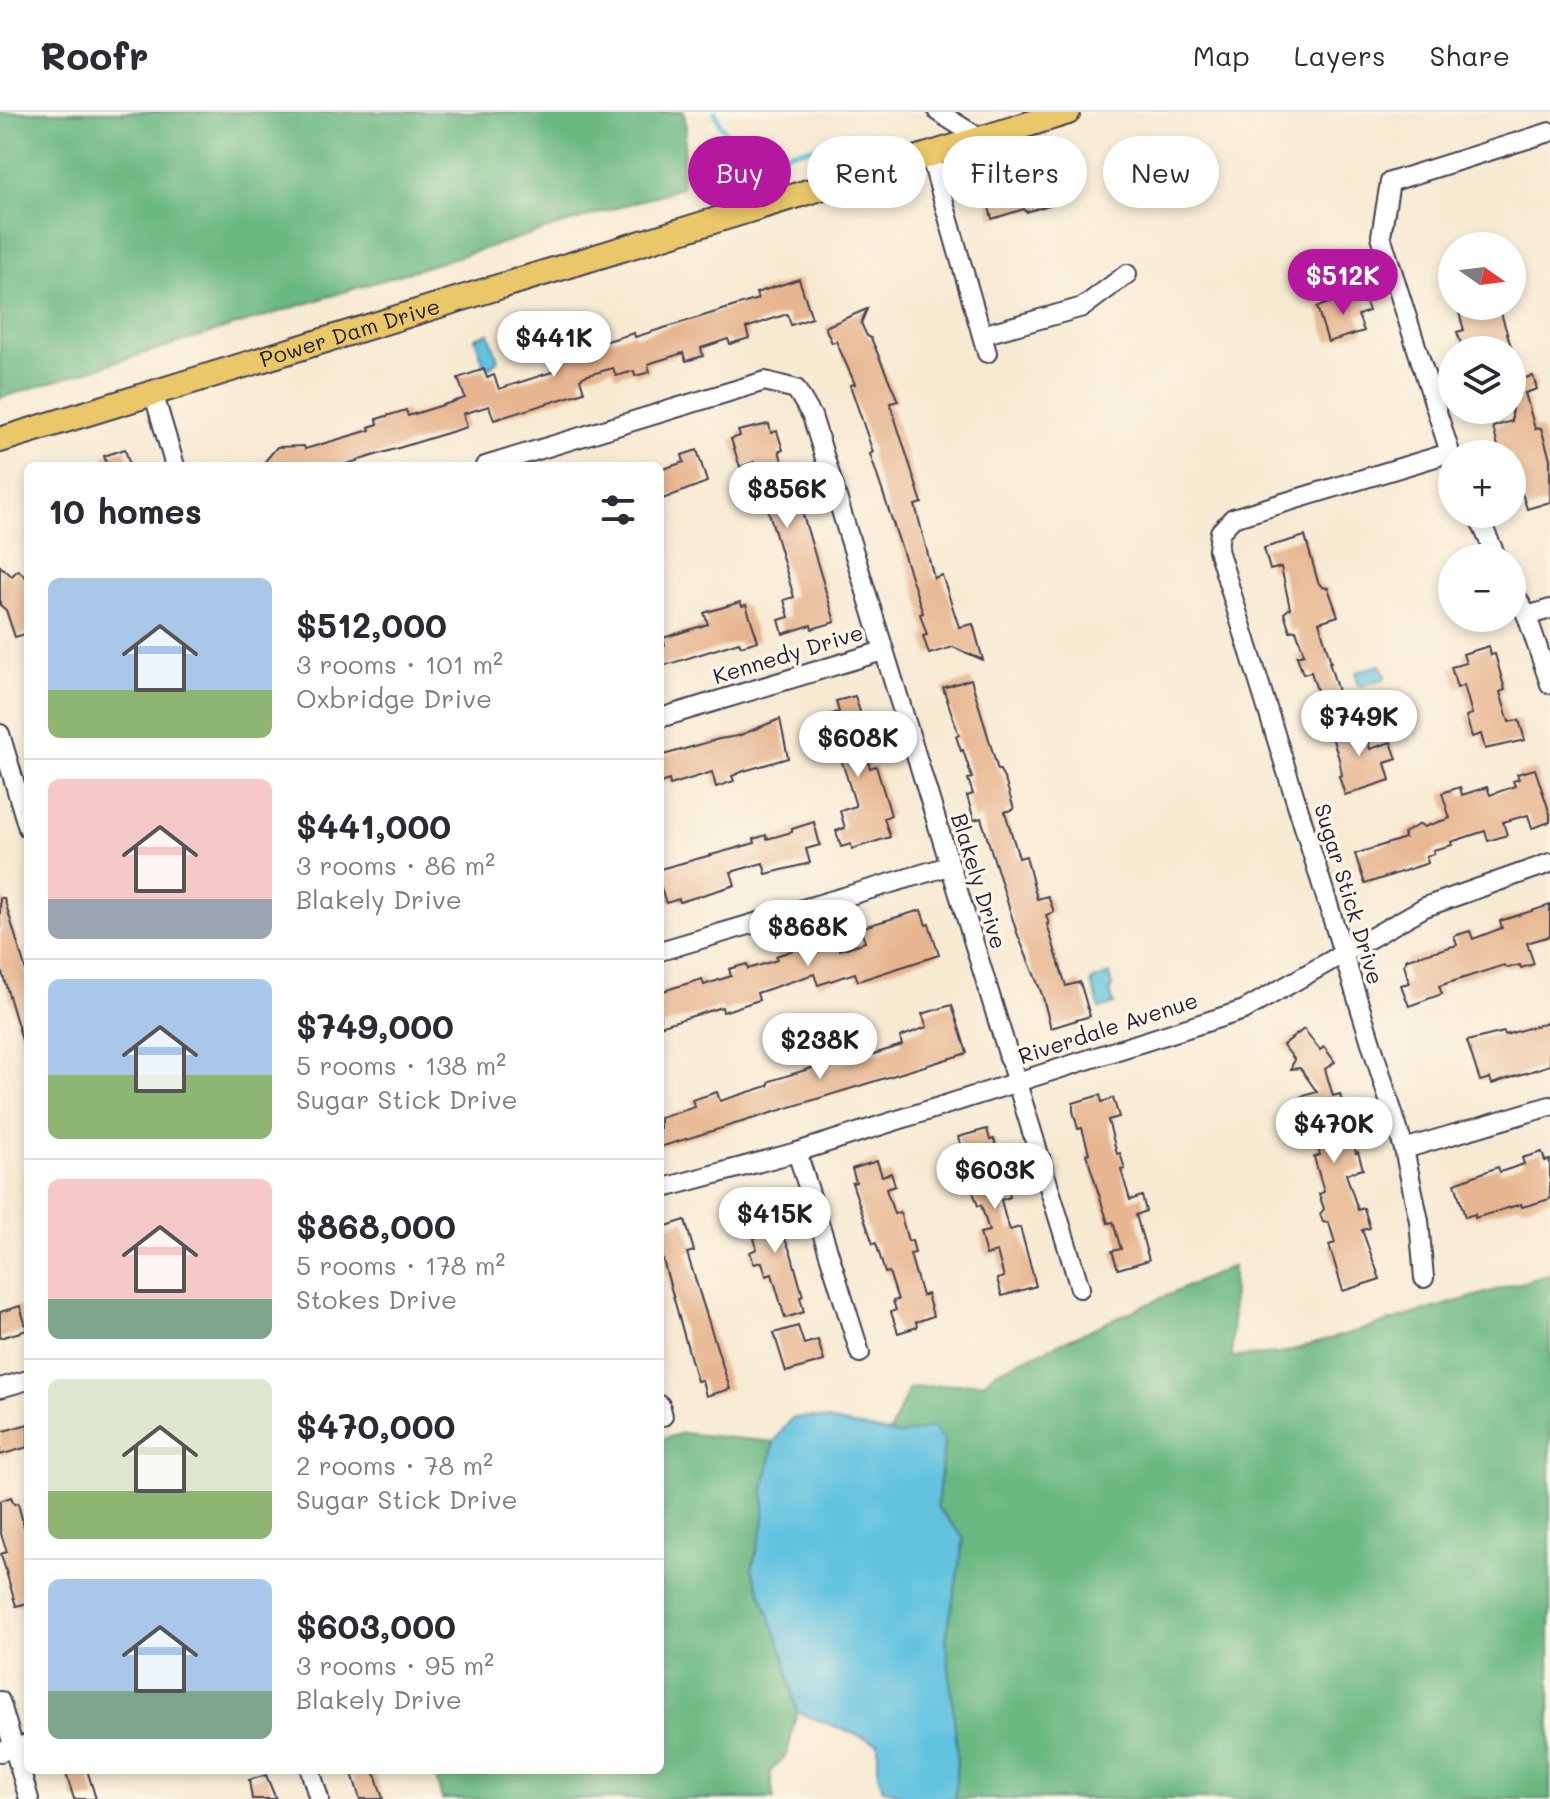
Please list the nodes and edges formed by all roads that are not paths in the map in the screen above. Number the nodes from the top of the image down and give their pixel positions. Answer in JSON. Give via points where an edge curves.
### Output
{"nodes":[{"id":1,"x":938,"y":112,"type":"edge"},
{"id":2,"x":1068,"y":112,"type":"edge"},
{"id":3,"x":1550,"y":132,"type":"edge"},
{"id":4,"x":976,"y":136,"type":"edge"},
{"id":5,"x":991,"y":136,"type":"edge"},
{"id":6,"x":942,"y":150,"type":"edge"},
{"id":7,"x":930,"y":154,"type":"junction"},
{"id":8,"x":1127,"y":274,"type":"dead end"},
{"id":9,"x":153,"y":392,"type":"junction"},
{"id":10,"x":0,"y":440,"type":"edge"},
{"id":11,"x":1446,"y":440,"type":"edge"},
{"id":12,"x":1438,"y":460,"type":"edge"},
{"id":13,"x":174,"y":462,"type":"edge"},
{"id":14,"x":498,"y":462,"type":"edge"},
{"id":15,"x":1550,"y":609,"type":"edge"},
{"id":16,"x":1527,"y":616,"type":"joint"},
{"id":17,"x":883,"y":651,"type":"junction"},
{"id":18,"x":1550,"y":684,"type":"edge"},
{"id":19,"x":664,"y":717,"type":"edge"},
{"id":20,"x":0,"y":734,"type":"edge"},
{"id":21,"x":24,"y":815,"type":"edge"},
{"id":22,"x":1550,"y":863,"type":"edge"},
{"id":23,"x":949,"y":866,"type":"junction"},
{"id":24,"x":664,"y":950,"type":"edge"},
{"id":25,"x":1342,"y":953,"type":"junction"},
{"id":26,"x":1017,"y":1082,"type":"junction"},
{"id":27,"x":1550,"y":1106,"type":"edge"},
{"id":28,"x":1404,"y":1149,"type":"junction"},
{"id":29,"x":797,"y":1152,"type":"junction"},
{"id":30,"x":664,"y":1188,"type":"edge"},
{"id":31,"x":1424,"y":1278,"type":"dead end"},
{"id":32,"x":1080,"y":1288,"type":"dead end"},
{"id":33,"x":860,"y":1353,"type":"dead end"},
{"id":34,"x":24,"y":1381,"type":"edge"},
{"id":35,"x":0,"y":1388,"type":"edge"},
{"id":36,"x":0,"y":1701,"type":"edge"},
{"id":37,"x":14,"y":1748,"type":"edge"},
{"id":38,"x":311,"y":1774,"type":"edge"},
{"id":39,"x":29,"y":1799,"type":"edge"},
{"id":40,"x":319,"y":1799,"type":"edge"}],
"edges":[{"from":1,"to":4,"type":"street"},
{"from":2,"to":5,"type":"main road","name":"Power Dam Drive"},
{"from":3,"to":11,"type":"street","via":[[1390,182],[1381,236]]},
{"from":6,"to":7,"type":"main road","name":"Power Dam Drive"},
{"from":7,"to":8,"type":"street","via":[[984,344],[1083,307]]},
{"from":7,"to":9,"type":"main road","name":"Power Dam Drive"},
{"from":9,"to":10,"type":"main road","name":"Power Dam Drive"},
{"from":9,"to":13,"type":"street"},
{"from":12,"to":25,"type":"street","name":"Sugar Stick Drive","via":[[1233,518],[1220,532],[1218,550]]},
{"from":14,"to":17,"type":"street","name":"Blakely Drive","via":[[765,381],[796,389],[812,416]]},
{"from":15,"to":16,"type":"street"},
{"from":16,"to":18,"type":"street"},
{"from":17,"to":19,"type":"street","name":"Kennedy Drive"},
{"from":17,"to":23,"type":"street","name":"Blakely Drive"},
{"from":20,"to":21,"type":"street"},
{"from":22,"to":25,"type":"street","name":"Riverdale Avenue","via":[[1425,907]]},
{"from":23,"to":24,"type":"street"},
{"from":23,"to":26,"type":"street","name":"Blakely Drive"},
{"from":25,"to":26,"type":"street","name":"Riverdale Avenue","via":[[1244,1010]]},
{"from":25,"to":28,"type":"street","name":"Sugar Stick Drive"},
{"from":26,"to":29,"type":"street","name":"Riverdale Avenue"},
{"from":26,"to":32,"type":"street","name":"Blakely Drive"},
{"from":27,"to":28,"type":"street"},
{"from":28,"to":31,"type":"street","name":"Sugar Stick Drive"},
{"from":29,"to":30,"type":"street","name":"Riverdale Avenue"},
{"from":29,"to":33,"type":"street"},
{"from":34,"to":35,"type":"street"},
{"from":36,"to":37,"type":"street"},
{"from":37,"to":39,"type":"street"},
{"from":38,"to":40,"type":"street"}]}
